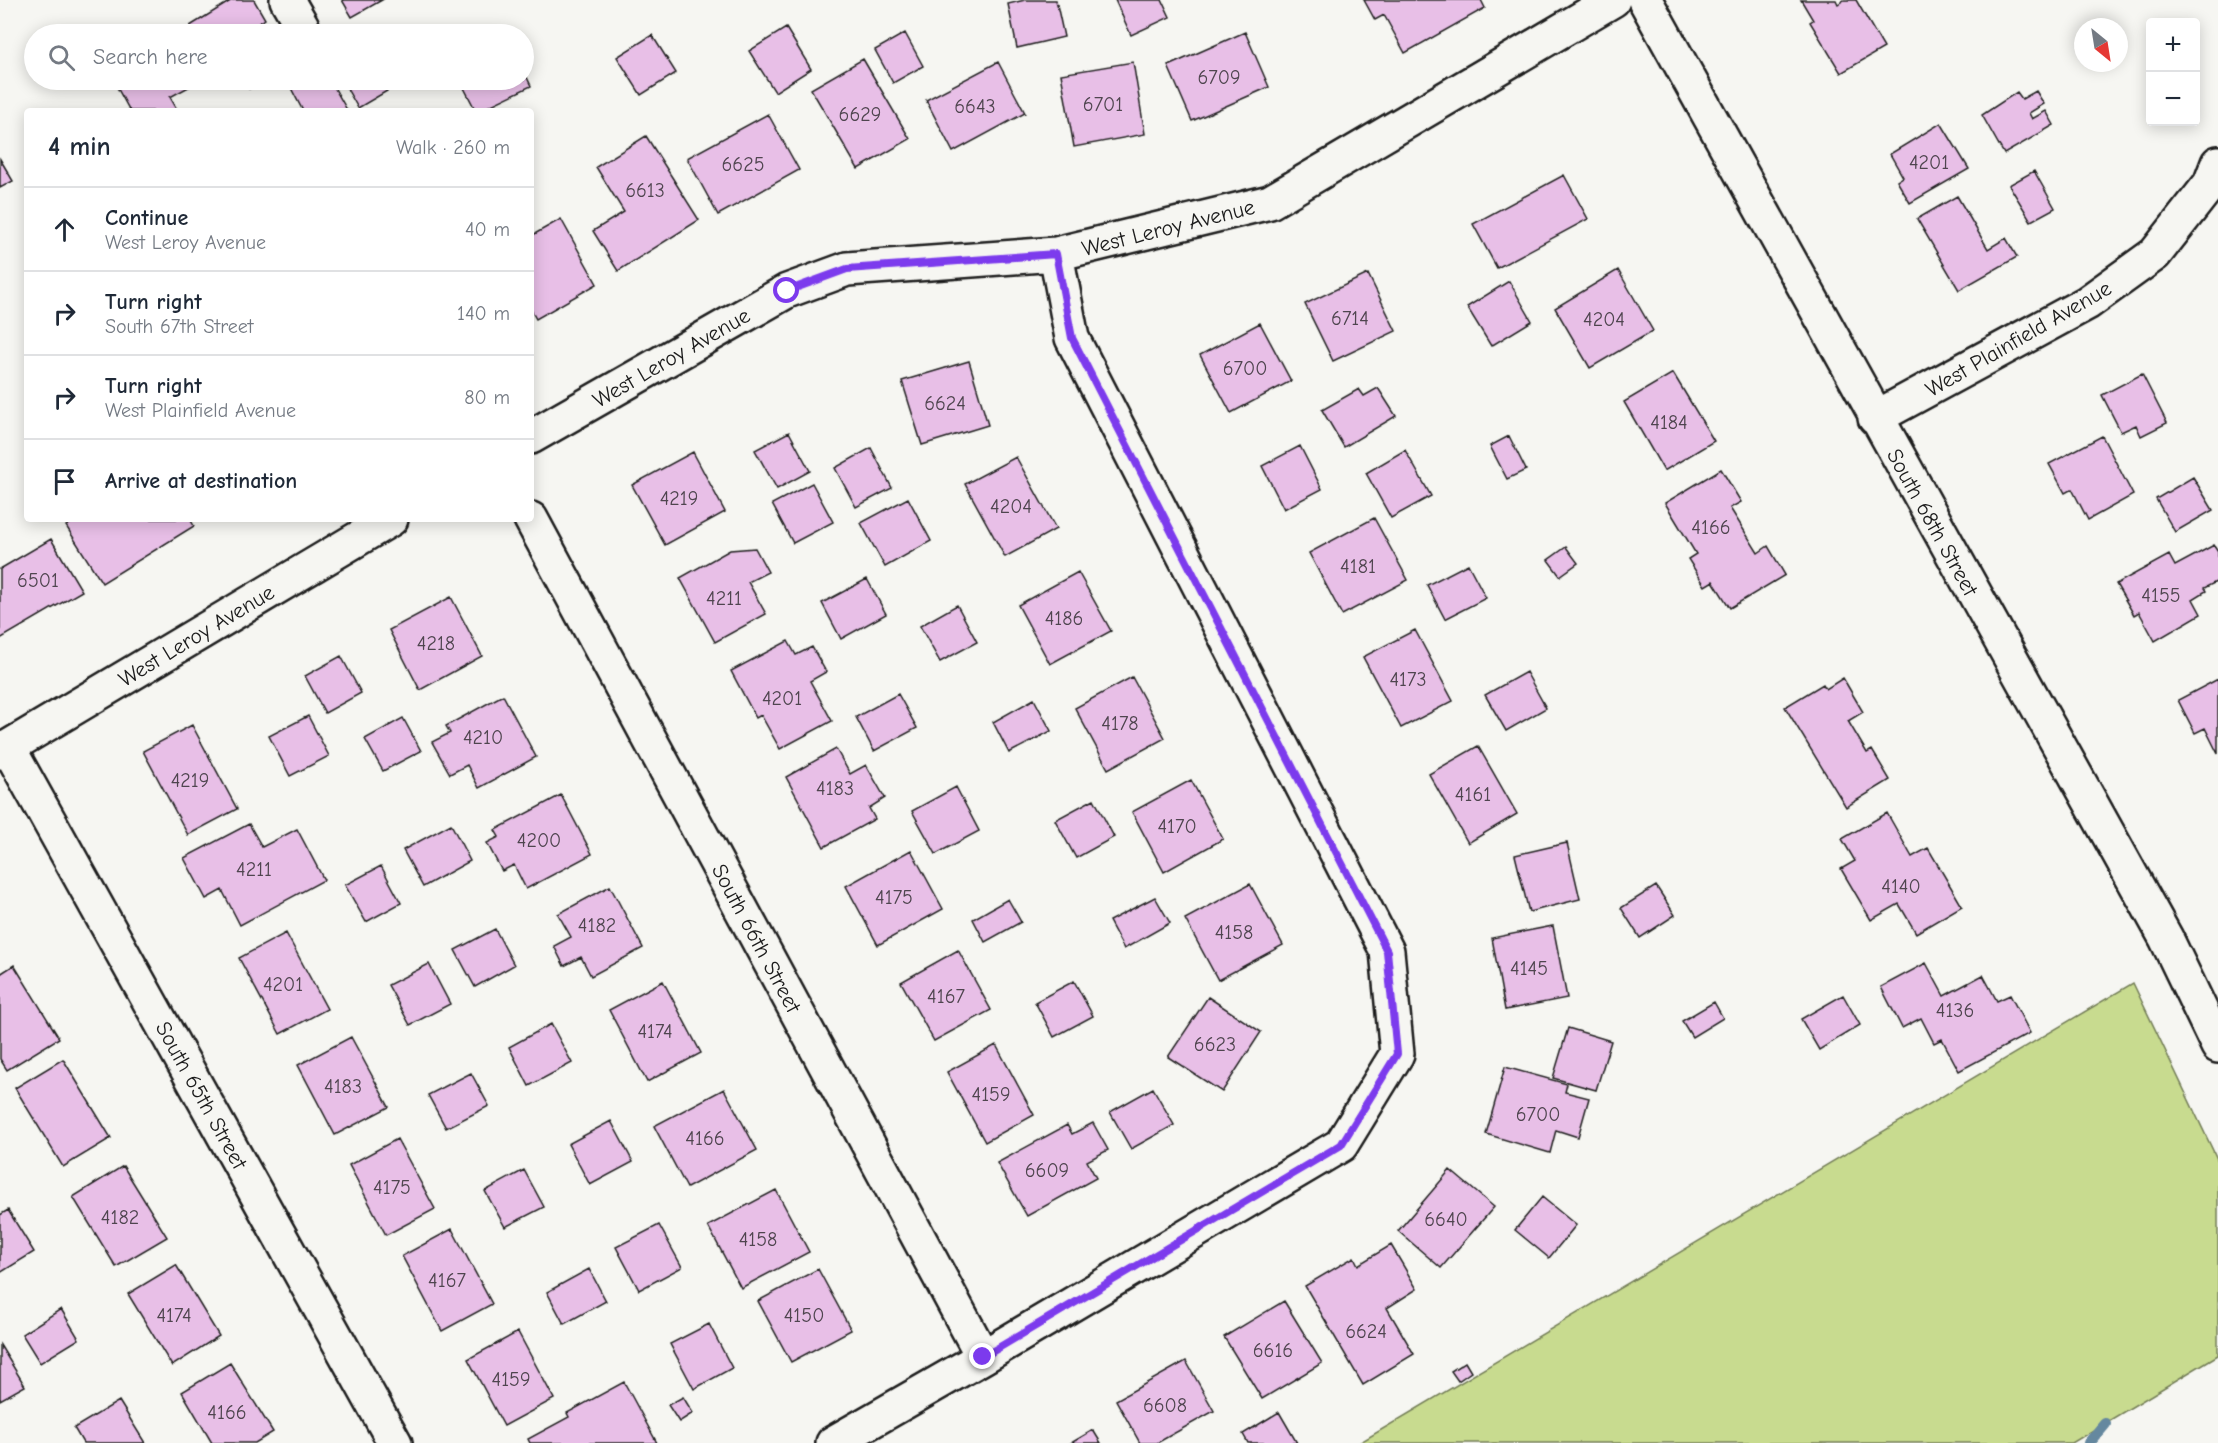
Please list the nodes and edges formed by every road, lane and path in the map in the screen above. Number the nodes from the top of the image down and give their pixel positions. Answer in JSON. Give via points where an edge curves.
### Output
{"nodes":[{"id":1,"x":1613,"y":0,"type":"edge"},
{"id":2,"x":1645,"y":0,"type":"edge"},
{"id":3,"x":2218,"y":163,"type":"edge"},
{"id":4,"x":1056,"y":254,"type":"junction"},
{"id":5,"x":1875,"y":418,"type":"junction"},
{"id":6,"x":534,"y":435,"type":"edge"},
{"id":7,"x":387,"y":522,"type":"edge"},
{"id":8,"x":533,"y":522,"type":"edge"},
{"id":9,"x":4,"y":749,"type":"edge"},
{"id":10,"x":2218,"y":1046,"type":"edge"},
{"id":11,"x":983,"y":1357,"type":"junction"},
{"id":12,"x":395,"y":1443,"type":"edge"},
{"id":13,"x":833,"y":1443,"type":"edge"}],
"edges":[{"from":1,"to":4,"type":"street","name":"West Leroy Avenue","via":[[1270,202]]},
{"from":2,"to":5,"type":"street","name":"South 68th Street"},
{"from":3,"to":5,"type":"street","name":"West Plainfield Avenue","via":[[2210,184],[2155,254],[2087,303]]},
{"from":4,"to":6,"type":"street","name":"West Leroy Avenue","via":[[847,269],[787,291]]},
{"from":4,"to":11,"type":"street","via":[[1072,338],[1387,951],[1397,1054],[1341,1145]]},
{"from":5,"to":10,"type":"street","name":"South 68th Street","via":[[2166,938]]},
{"from":7,"to":9,"type":"street","name":"West Leroy Avenue"},
{"from":8,"to":11,"type":"street","name":"South 66th Street"},
{"from":9,"to":12,"type":"street","name":"South 65th Street"},
{"from":11,"to":13,"type":"street"}]}
